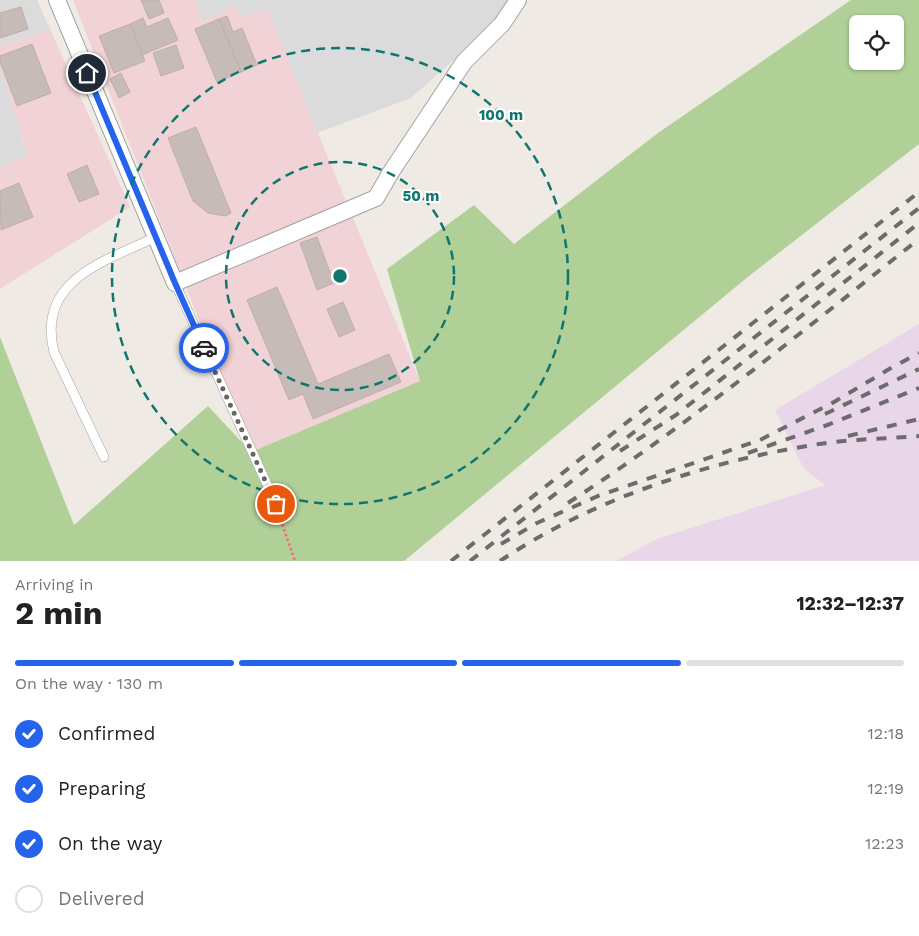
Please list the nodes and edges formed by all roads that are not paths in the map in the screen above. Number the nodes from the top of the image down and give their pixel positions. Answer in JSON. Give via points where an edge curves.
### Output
{"nodes":[{"id":1,"x":57,"y":0,"type":"edge"},
{"id":2,"x":518,"y":0,"type":"edge"},
{"id":3,"x":156,"y":238,"type":"junction"},
{"id":4,"x":175,"y":283,"type":"junction"},
{"id":5,"x":104,"y":457,"type":"dead end"},
{"id":6,"x":276,"y":504,"type":"road end"}],
"edges":[{"from":1,"to":3,"type":"street"},
{"from":2,"to":4,"type":"street","via":[[502,24],[464,62],[376,198]]},
{"from":3,"to":4,"type":"street"},
{"from":3,"to":5,"type":"lane","via":[[75,278],[63,292],[53,316],[54,352]]},
{"from":4,"to":6,"type":"lane"}]}
